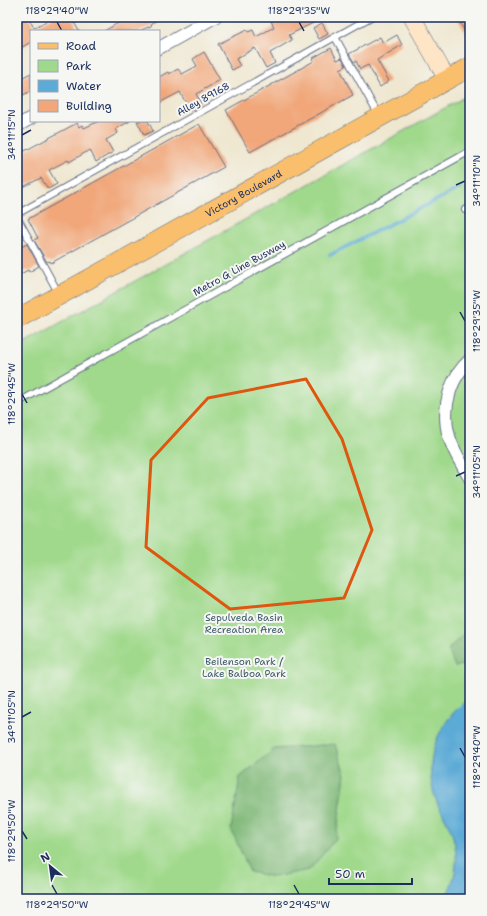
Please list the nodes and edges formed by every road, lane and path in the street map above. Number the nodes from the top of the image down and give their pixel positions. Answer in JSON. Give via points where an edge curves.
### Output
{"nodes":[{"id":1,"x":215,"y":17,"type":"edge"},
{"id":2,"x":371,"y":17,"type":"edge"},
{"id":3,"x":412,"y":17,"type":"edge"},
{"id":4,"x":335,"y":37,"type":"junction"},
{"id":5,"x":160,"y":47,"type":"edge"},
{"id":6,"x":470,"y":67,"type":"edge"},
{"id":7,"x":447,"y":79,"type":"junction"},
{"id":8,"x":380,"y":117,"type":"junction"},
{"id":9,"x":30,"y":119,"type":"edge"},
{"id":10,"x":17,"y":126,"type":"edge"},
{"id":11,"x":470,"y":151,"type":"edge"},
{"id":12,"x":17,"y":215,"type":"edge"},
{"id":13,"x":60,"y":296,"type":"junction"},
{"id":14,"x":17,"y":319,"type":"edge"},
{"id":15,"x":470,"y":360,"type":"edge"},
{"id":16,"x":17,"y":403,"type":"edge"},
{"id":17,"x":470,"y":478,"type":"edge"}],
"edges":[{"from":1,"to":5,"type":"street"},
{"from":2,"to":4,"type":"lane","name":"Alley 89168"},
{"from":3,"to":7,"type":"main road"},
{"from":4,"to":8,"type":"lane"},
{"from":4,"to":12,"type":"lane","name":"Alley 89168"},
{"from":6,"to":7,"type":"main road","name":"Victory Boulevard"},
{"from":7,"to":8,"type":"main road","name":"Victory Boulevard"},
{"from":8,"to":13,"type":"main road","name":"Victory Boulevard"},
{"from":9,"to":10,"type":"street"},
{"from":11,"to":16,"type":"lane","name":"Metro G Line Busway"},
{"from":12,"to":13,"type":"lane"},
{"from":13,"to":14,"type":"main road","name":"Victory Boulevard"},
{"from":15,"to":17,"type":"street","via":[[462,367],[453,382],[445,417],[446,428],[456,456]]}]}
